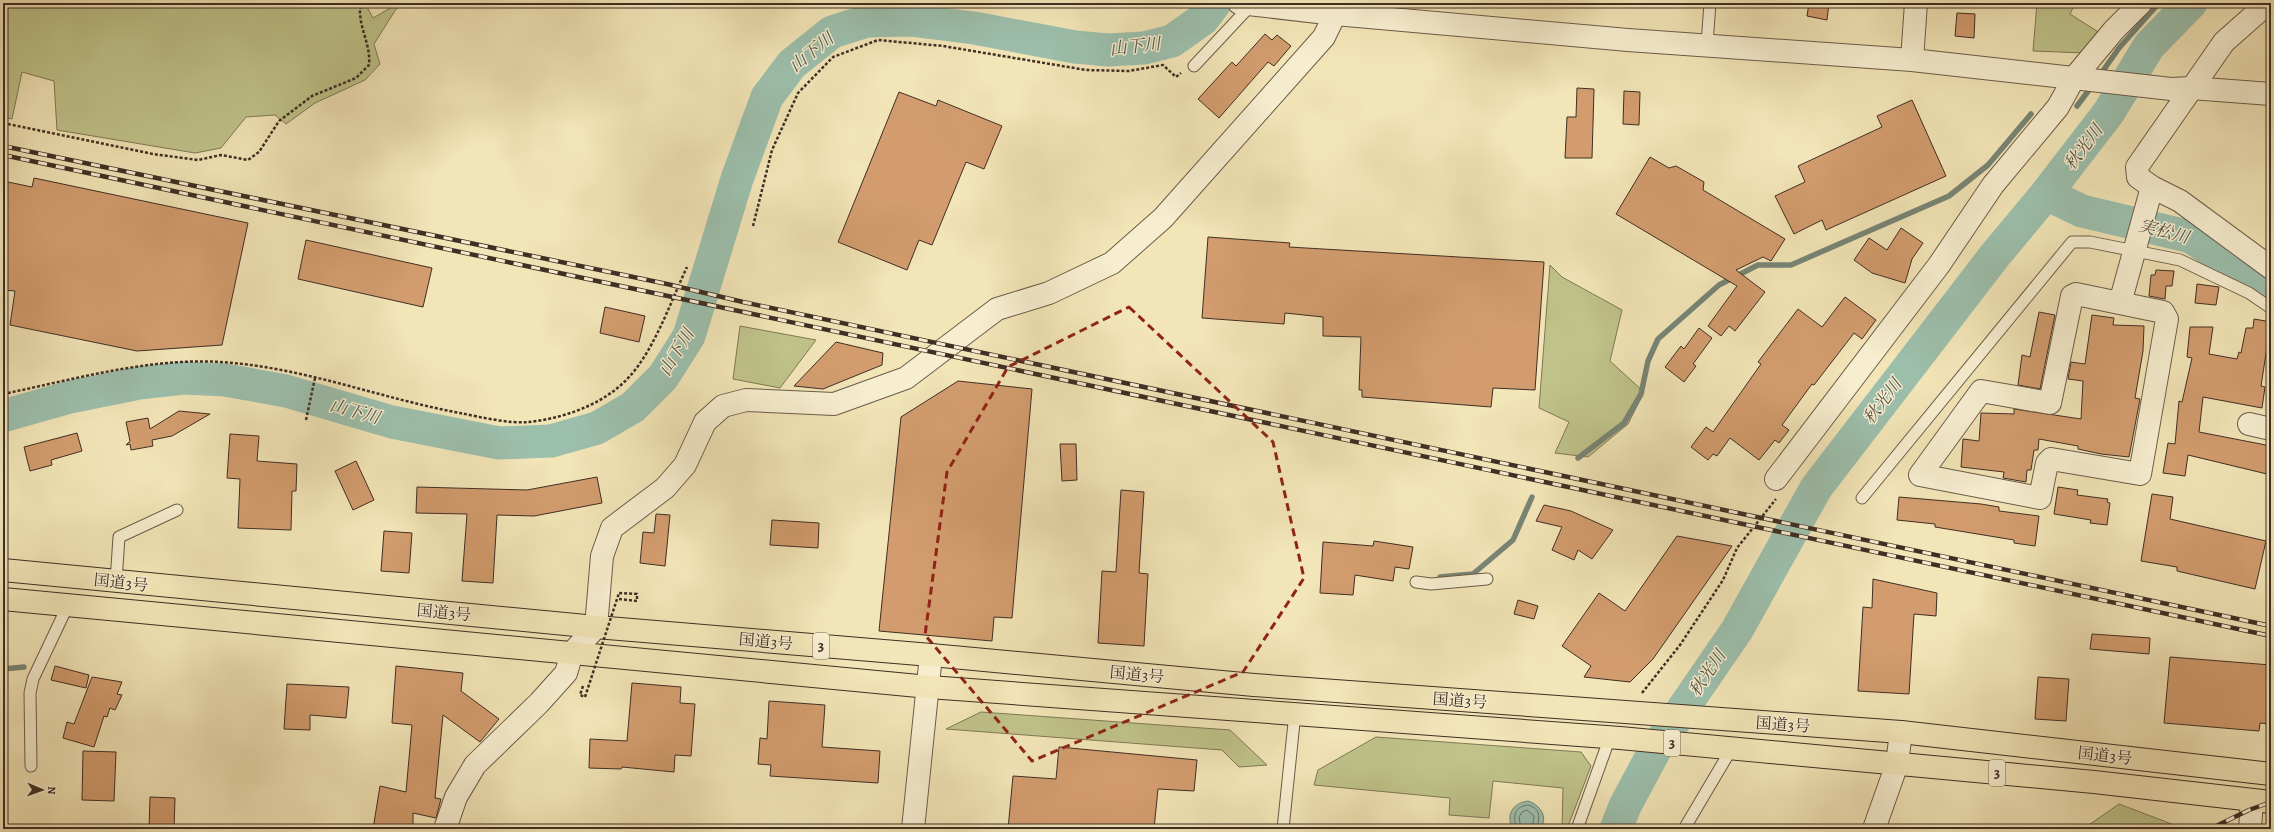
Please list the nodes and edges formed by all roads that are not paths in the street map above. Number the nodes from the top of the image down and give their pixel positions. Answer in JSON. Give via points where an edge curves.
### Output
{"nodes":[{"id":1,"x":1246,"y":3,"type":"edge"},
{"id":2,"x":1710,"y":3,"type":"edge"},
{"id":3,"x":1916,"y":3,"type":"edge"},
{"id":4,"x":2142,"y":3,"type":"edge"},
{"id":5,"x":2268,"y":3,"type":"edge"},
{"id":6,"x":1381,"y":10,"type":"edge"},
{"id":7,"x":1335,"y":14,"type":"junction"},
{"id":8,"x":1707,"y":44,"type":"junction"},
{"id":9,"x":1912,"y":60,"type":"junction"},
{"id":10,"x":1194,"y":66,"type":"road end"},
{"id":11,"x":2078,"y":78,"type":"junction"},
{"id":12,"x":2181,"y":89,"type":"junction"},
{"id":13,"x":2271,"y":94,"type":"edge"},
{"id":14,"x":2151,"y":193,"type":"junction"},
{"id":15,"x":2135,"y":251,"type":"junction"},
{"id":16,"x":2271,"y":268,"type":"edge"},
{"id":17,"x":2120,"y":303,"type":"junction"},
{"id":18,"x":2271,"y":308,"type":"edge"},
{"id":19,"x":2249,"y":424,"type":"dead end"},
{"id":20,"x":2271,"y":428,"type":"edge"},
{"id":21,"x":1776,"y":479,"type":"road end"},
{"id":22,"x":1862,"y":498,"type":"dead end"},
{"id":23,"x":177,"y":510,"type":"dead end"},
{"id":24,"x":3,"y":570,"type":"edge"},
{"id":25,"x":1487,"y":579,"type":"dead end"},
{"id":26,"x":116,"y":581,"type":"junction"},
{"id":27,"x":1416,"y":582,"type":"dead end"},
{"id":28,"x":3,"y":599,"type":"edge"},
{"id":29,"x":68,"y":605,"type":"junction"},
{"id":30,"x":596,"y":627,"type":"junction"},
{"id":31,"x":572,"y":653,"type":"junction"},
{"id":32,"x":931,"y":655,"type":"junction"},
{"id":33,"x":929,"y":687,"type":"junction"},
{"id":34,"x":1295,"y":713,"type":"junction"},
{"id":35,"x":1901,"y":732,"type":"junction"},
{"id":36,"x":1615,"y":737,"type":"junction"},
{"id":37,"x":1728,"y":748,"type":"junction"},
{"id":38,"x":1897,"y":764,"type":"junction"},
{"id":39,"x":31,"y":766,"type":"dead end"},
{"id":40,"x":2271,"y":774,"type":"edge"},
{"id":41,"x":2262,"y":801,"type":"edge"},
{"id":42,"x":445,"y":829,"type":"edge"},
{"id":43,"x":913,"y":829,"type":"edge"},
{"id":44,"x":1284,"y":829,"type":"edge"},
{"id":45,"x":1577,"y":829,"type":"edge"},
{"id":46,"x":1684,"y":829,"type":"edge"},
{"id":47,"x":1874,"y":829,"type":"edge"},
{"id":48,"x":2250,"y":829,"type":"edge"}],
"edges":[{"from":1,"to":7,"type":"street"},
{"from":1,"to":10,"type":"lane"},
{"from":2,"to":8,"type":"lane"},
{"from":3,"to":9,"type":"street"},
{"from":4,"to":11,"type":"street","via":[[2114,30]]},
{"from":5,"to":12,"type":"street","via":[[2224,42]]},
{"from":6,"to":7,"type":"street"},
{"from":6,"to":8,"type":"street","via":[[1628,40]]},
{"from":7,"to":30,"type":"street","via":[[1324,37],[1163,218],[1112,263],[1049,293],[998,309],[906,378],[834,404],[746,400],[723,406],[705,422],[685,465],[665,488],[612,528],[602,556]]},
{"from":8,"to":9,"type":"street"},
{"from":9,"to":11,"type":"street"},
{"from":11,"to":12,"type":"street"},
{"from":11,"to":21,"type":"street","via":[[2058,107],[1993,185],[1939,265]]},
{"from":12,"to":13,"type":"street"},
{"from":12,"to":14,"type":"street","via":[[2137,167],[2138,177]]},
{"from":14,"to":15,"type":"street"},
{"from":14,"to":16,"type":"street","via":[[2180,201]]},
{"from":15,"to":17,"type":"street"},
{"from":15,"to":18,"type":"lane","via":[[2180,260],[2249,293]]},
{"from":15,"to":22,"type":"lane","via":[[2090,242],[2072,242]]},
{"from":17,"to":17,"type":"street","via":[[2163,312],[2167,318],[2140,474],[2051,459],[2047,463],[2040,498],[1920,475],[1981,391],[2050,403],[2072,296],[2076,294]]},
{"from":19,"to":20,"type":"street"},
{"from":23,"to":26,"type":"lane","via":[[119,537]]},
{"from":24,"to":26,"type":"highway","name":"国道3号","number":"3"},
{"from":25,"to":27,"type":"lane","via":[[1431,584]]},
{"from":26,"to":30,"type":"highway","name":"国道3号","number":"3"},
{"from":28,"to":29,"type":"highway","name":"国道3号","number":"3"},
{"from":29,"to":31,"type":"highway","name":"国道3号","number":"3"},
{"from":29,"to":39,"type":"lane","via":[[33,679],[30,693]]},
{"from":30,"to":31,"type":"street"},
{"from":30,"to":32,"type":"highway","name":"国道3号","number":"3"},
{"from":31,"to":33,"type":"highway","name":"国道3号","number":"3"},
{"from":31,"to":42,"type":"street","via":[[566,673],[539,704],[475,765],[456,797]]},
{"from":32,"to":33,"type":"street"},
{"from":32,"to":35,"type":"highway","name":"国道3号","number":"3","via":[[1254,685]]},
{"from":33,"to":34,"type":"highway","name":"国道3号","number":"3"},
{"from":33,"to":43,"type":"street"},
{"from":34,"to":36,"type":"highway","name":"国道3号","number":"3"},
{"from":34,"to":44,"type":"lane"},
{"from":35,"to":38,"type":"street"},
{"from":35,"to":40,"type":"highway","name":"国道3号","number":"3"},
{"from":36,"to":37,"type":"highway","name":"国道3号","number":"3"},
{"from":36,"to":45,"type":"lane"},
{"from":37,"to":38,"type":"highway","name":"国道3号","number":"3"},
{"from":37,"to":46,"type":"lane"},
{"from":38,"to":41,"type":"highway","name":"国道3号","number":"3"},
{"from":38,"to":47,"type":"street"},
{"from":41,"to":48,"type":"street"}]}
